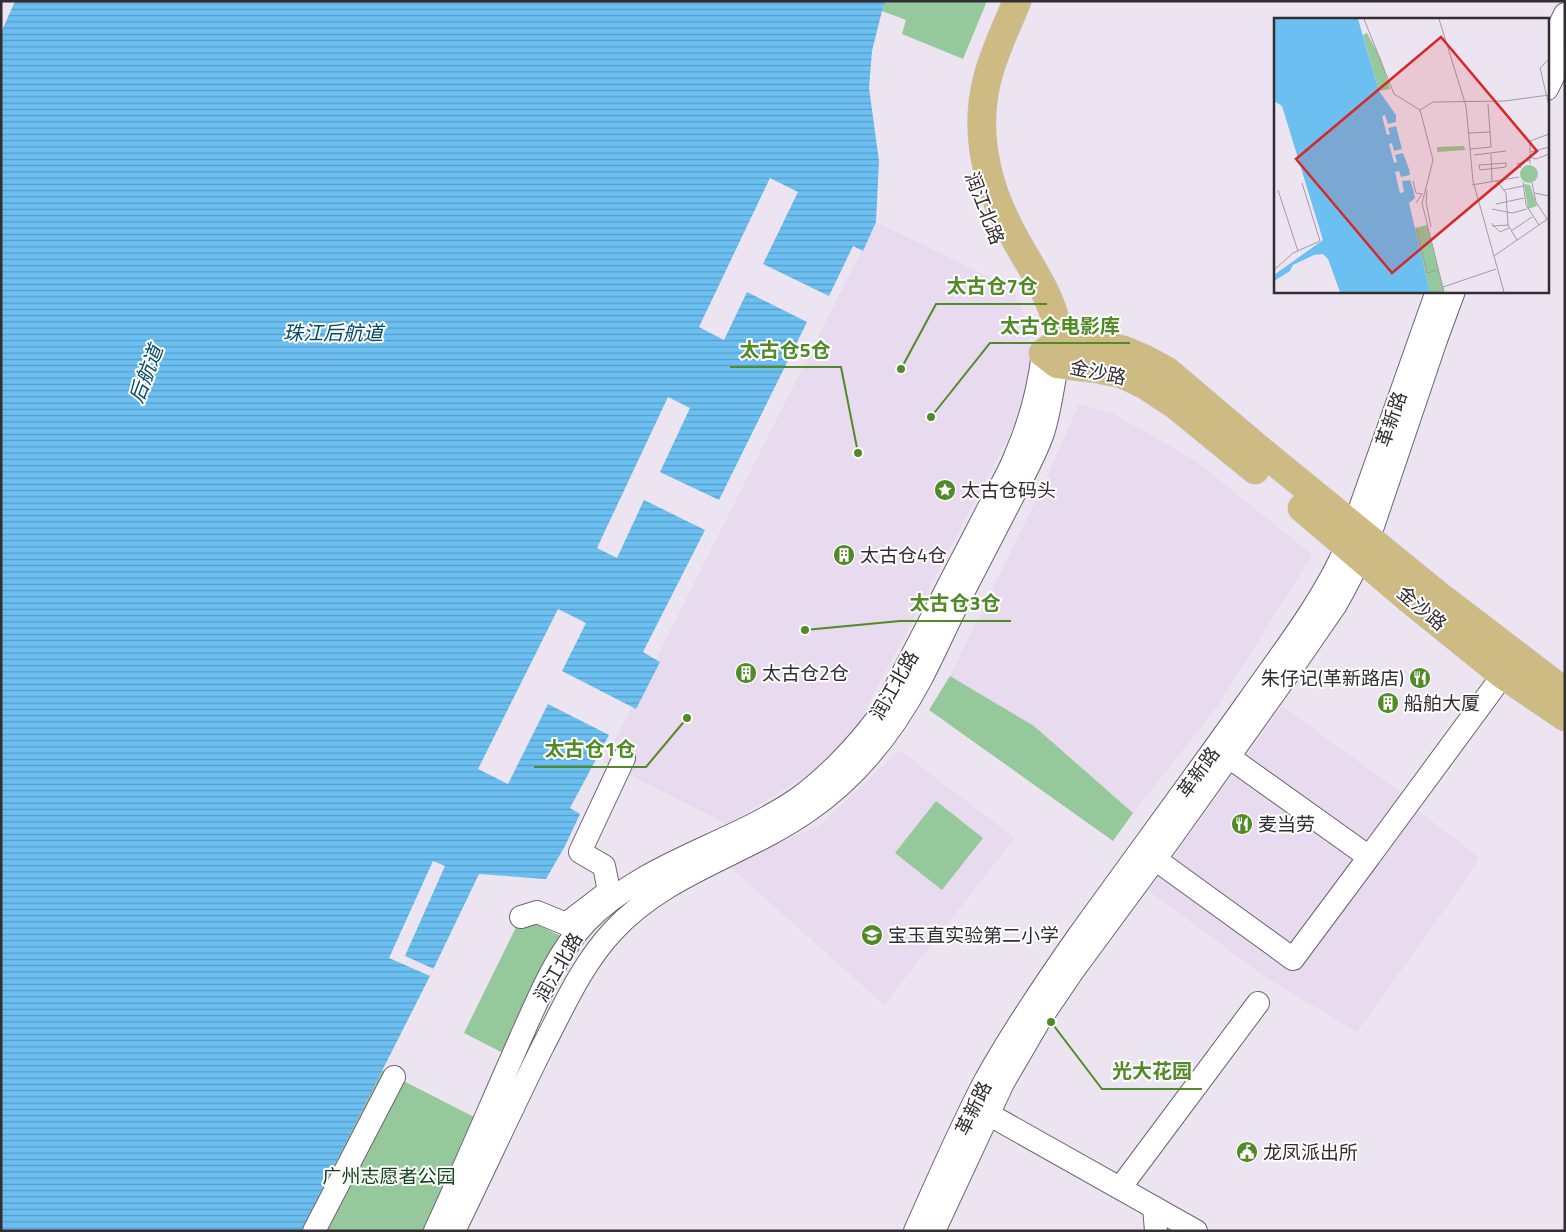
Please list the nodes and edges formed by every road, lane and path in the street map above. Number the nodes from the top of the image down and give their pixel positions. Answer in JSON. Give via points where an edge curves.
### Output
{"nodes":[{"id":1,"x":999,"y":1,"type":"edge"},
{"id":2,"x":1017,"y":1,"type":"edge"},
{"id":3,"x":1565,"y":14,"type":"edge"},
{"id":4,"x":1548,"y":50,"type":"edge"},
{"id":5,"x":1565,"y":53,"type":"edge"},
{"id":6,"x":1548,"y":87,"type":"edge"},
{"id":7,"x":1437,"y":292,"type":"edge"},
{"id":8,"x":1454,"y":292,"type":"edge"},
{"id":9,"x":1053,"y":352,"type":"junction"},
{"id":10,"x":1358,"y":541,"type":"junction"},
{"id":11,"x":1503,"y":674,"type":"junction"},
{"id":12,"x":1565,"y":692,"type":"edge"},
{"id":13,"x":1565,"y":717,"type":"edge"},
{"id":14,"x":1229,"y":757,"type":"junction"},
{"id":15,"x":624,"y":758,"type":"dead end"},
{"id":16,"x":1369,"y":858,"type":"junction"},
{"id":17,"x":1155,"y":859,"type":"junction"},
{"id":18,"x":521,"y":917,"type":"dead end"},
{"id":19,"x":1258,"y":1002,"type":"dead end"},
{"id":20,"x":394,"y":1077,"type":"dead end"},
{"id":21,"x":980,"y":1109,"type":"junction"},
{"id":22,"x":1120,"y":1188,"type":"junction"},
{"id":23,"x":1154,"y":1207,"type":"junction"},
{"id":24,"x":314,"y":1231,"type":"edge"},
{"id":25,"x":435,"y":1231,"type":"edge"},
{"id":26,"x":454,"y":1231,"type":"edge"},
{"id":27,"x":915,"y":1231,"type":"edge"},
{"id":28,"x":934,"y":1231,"type":"edge"},
{"id":29,"x":1156,"y":1231,"type":"edge"},
{"id":30,"x":1196,"y":1231,"type":"edge"}],
"edges":[{"from":1,"to":9,"type":"main road","name":"润江北路","via":[[968,86],[964,109],[966,151],[976,196],[987,224]]},
{"from":2,"to":9,"type":"main road","name":"润江北路","via":[[988,75],[982,140],[992,191],[1009,230],[1050,303],[1055,318]]},
{"from":3,"to":4,"type":"street"},
{"from":5,"to":6,"type":"street"},
{"from":7,"to":10,"type":"street","name":"革新路"},
{"from":8,"to":10,"type":"street","name":"革新路","via":[[1421,384]]},
{"from":9,"to":10,"type":"main road","name":"金沙路","via":[[1122,374],[1145,385]]},
{"from":9,"to":25,"type":"street","name":"润江北路","via":[[1042,368],[1015,458],[877,718],[808,791],[755,824],[632,886],[613,898],[576,934],[548,979]]},
{"from":9,"to":26,"type":"street","name":"润江北路","via":[[1048,414],[1043,434],[920,680],[887,734],[842,783],[810,810],[663,889],[633,910],[611,932],[588,962],[553,1026]]},
{"from":10,"to":11,"type":"main road","name":"金沙路","via":[[1409,599]]},
{"from":10,"to":12,"type":"main road","name":"金沙路","via":[[1438,595]]},
{"from":10,"to":14,"type":"street","name":"革新路","via":[[1335,606]]},
{"from":10,"to":21,"type":"street","name":"革新路","via":[[1021,1018],[990,1073]]},
{"from":11,"to":13,"type":"main road","name":"金沙路"},
{"from":11,"to":16,"type":"street"},
{"from":14,"to":16,"type":"street"},
{"from":14,"to":17,"type":"street","name":"革新路"},
{"from":15,"to":18,"type":"street","via":[[580,852],[604,866],[609,890],[566,924],[536,912]]},
{"from":16,"to":17,"type":"street","via":[[1293,960]]},
{"from":17,"to":21,"type":"street","name":"革新路","via":[[1046,1009]]},
{"from":19,"to":22,"type":"street"},
{"from":20,"to":24,"type":"street"},
{"from":21,"to":22,"type":"street"},
{"from":21,"to":27,"type":"street","name":"革新路"},
{"from":21,"to":28,"type":"street","name":"革新路"},
{"from":22,"to":23,"type":"street"},
{"from":23,"to":29,"type":"street"},
{"from":23,"to":30,"type":"street"}]}
